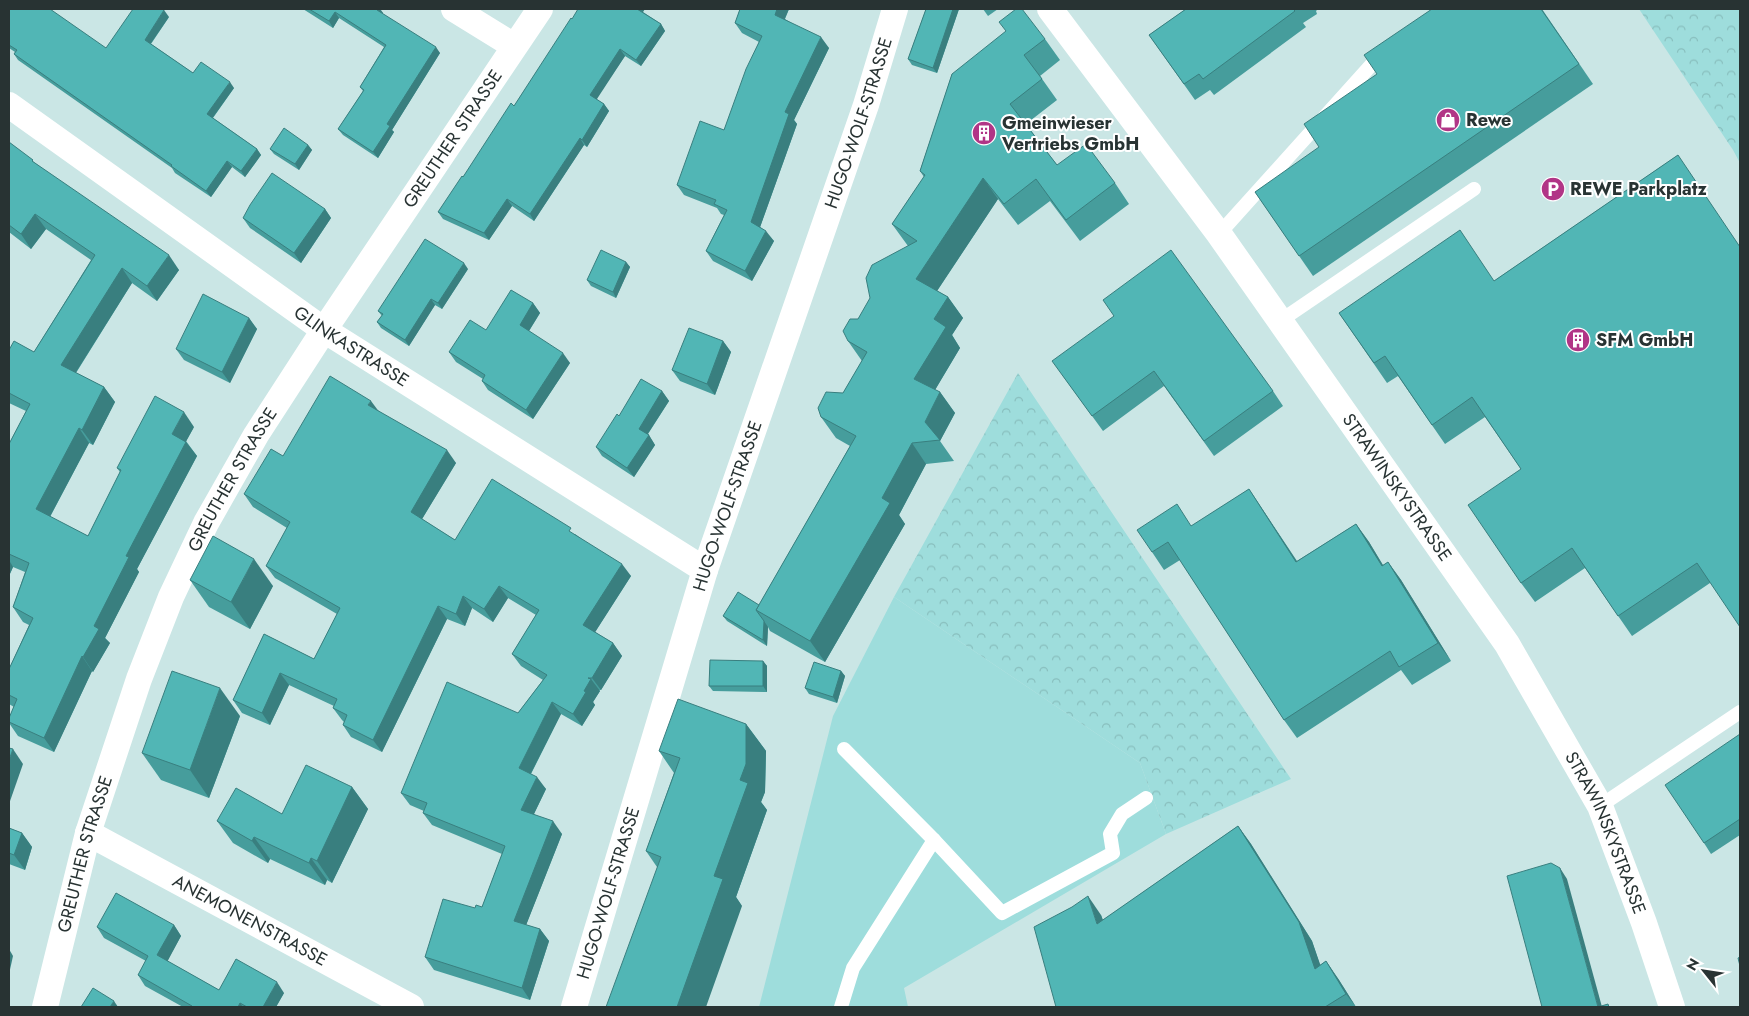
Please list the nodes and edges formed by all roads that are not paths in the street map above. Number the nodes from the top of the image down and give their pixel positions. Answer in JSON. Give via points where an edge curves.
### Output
{"nodes":[{"id":1,"x":454,"y":9,"type":"edge"},
{"id":2,"x":540,"y":9,"type":"edge"},
{"id":3,"x":895,"y":9,"type":"edge"},
{"id":4,"x":1050,"y":9,"type":"edge"},
{"id":5,"x":514,"y":46,"type":"junction"},
{"id":6,"x":1373,"y":63,"type":"edge"},
{"id":7,"x":9,"y":105,"type":"edge"},
{"id":8,"x":1474,"y":189,"type":"dead end"},
{"id":9,"x":1219,"y":234,"type":"junction"},
{"id":10,"x":1280,"y":321,"type":"junction"},
{"id":11,"x":324,"y":330,"type":"junction"},
{"id":12,"x":705,"y":570,"type":"junction"},
{"id":13,"x":1740,"y":712,"type":"edge"},
{"id":14,"x":844,"y":749,"type":"dead end"},
{"id":15,"x":1146,"y":798,"type":"dead end"},
{"id":16,"x":1600,"y":806,"type":"junction"},
{"id":17,"x":88,"y":834,"type":"junction"},
{"id":18,"x":934,"y":840,"type":"junction"},
{"id":19,"x":45,"y":1007,"type":"edge"},
{"id":20,"x":411,"y":1007,"type":"edge"},
{"id":21,"x":574,"y":1007,"type":"edge"},
{"id":22,"x":841,"y":1007,"type":"edge"},
{"id":23,"x":1672,"y":1007,"type":"edge"}],
"edges":[{"from":1,"to":5,"type":"street"},
{"from":2,"to":5,"type":"street","name":"GREUTHER STRASSE"},
{"from":3,"to":12,"type":"street","name":"HUGO-WOLF-STRASSE"},
{"from":4,"to":9,"type":"street","name":"STRAWINSKYSTRASSE"},
{"from":5,"to":11,"type":"street","name":"GREUTHER STRASSE"},
{"from":6,"to":9,"type":"lane"},
{"from":7,"to":11,"type":"street","name":"GLINKASTRASSE"},
{"from":8,"to":10,"type":"lane"},
{"from":9,"to":10,"type":"street","name":"STRAWINSKYSTRASSE"},
{"from":10,"to":16,"type":"street","name":"STRAWINSKYSTRASSE","via":[[1507,644]]},
{"from":11,"to":12,"type":"street","name":"GLINKASTRASSE"},
{"from":11,"to":17,"type":"street","name":"GREUTHER STRASSE","via":[[256,435],[206,524],[171,597],[138,679]]},
{"from":12,"to":21,"type":"street","name":"HUGO-WOLF-STRASSE"},
{"from":13,"to":16,"type":"lane"},
{"from":14,"to":18,"type":"lane"},
{"from":15,"to":18,"type":"lane","via":[[1122,814],[1110,834],[1113,853],[1002,912]]},
{"from":16,"to":23,"type":"street","name":"STRAWINSKYSTRASSE"},
{"from":17,"to":19,"type":"street","name":"GREUTHER STRASSE"},
{"from":17,"to":20,"type":"street","name":"ANEMONENSTRASSE"},
{"from":18,"to":22,"type":"lane","via":[[853,968]]}]}
